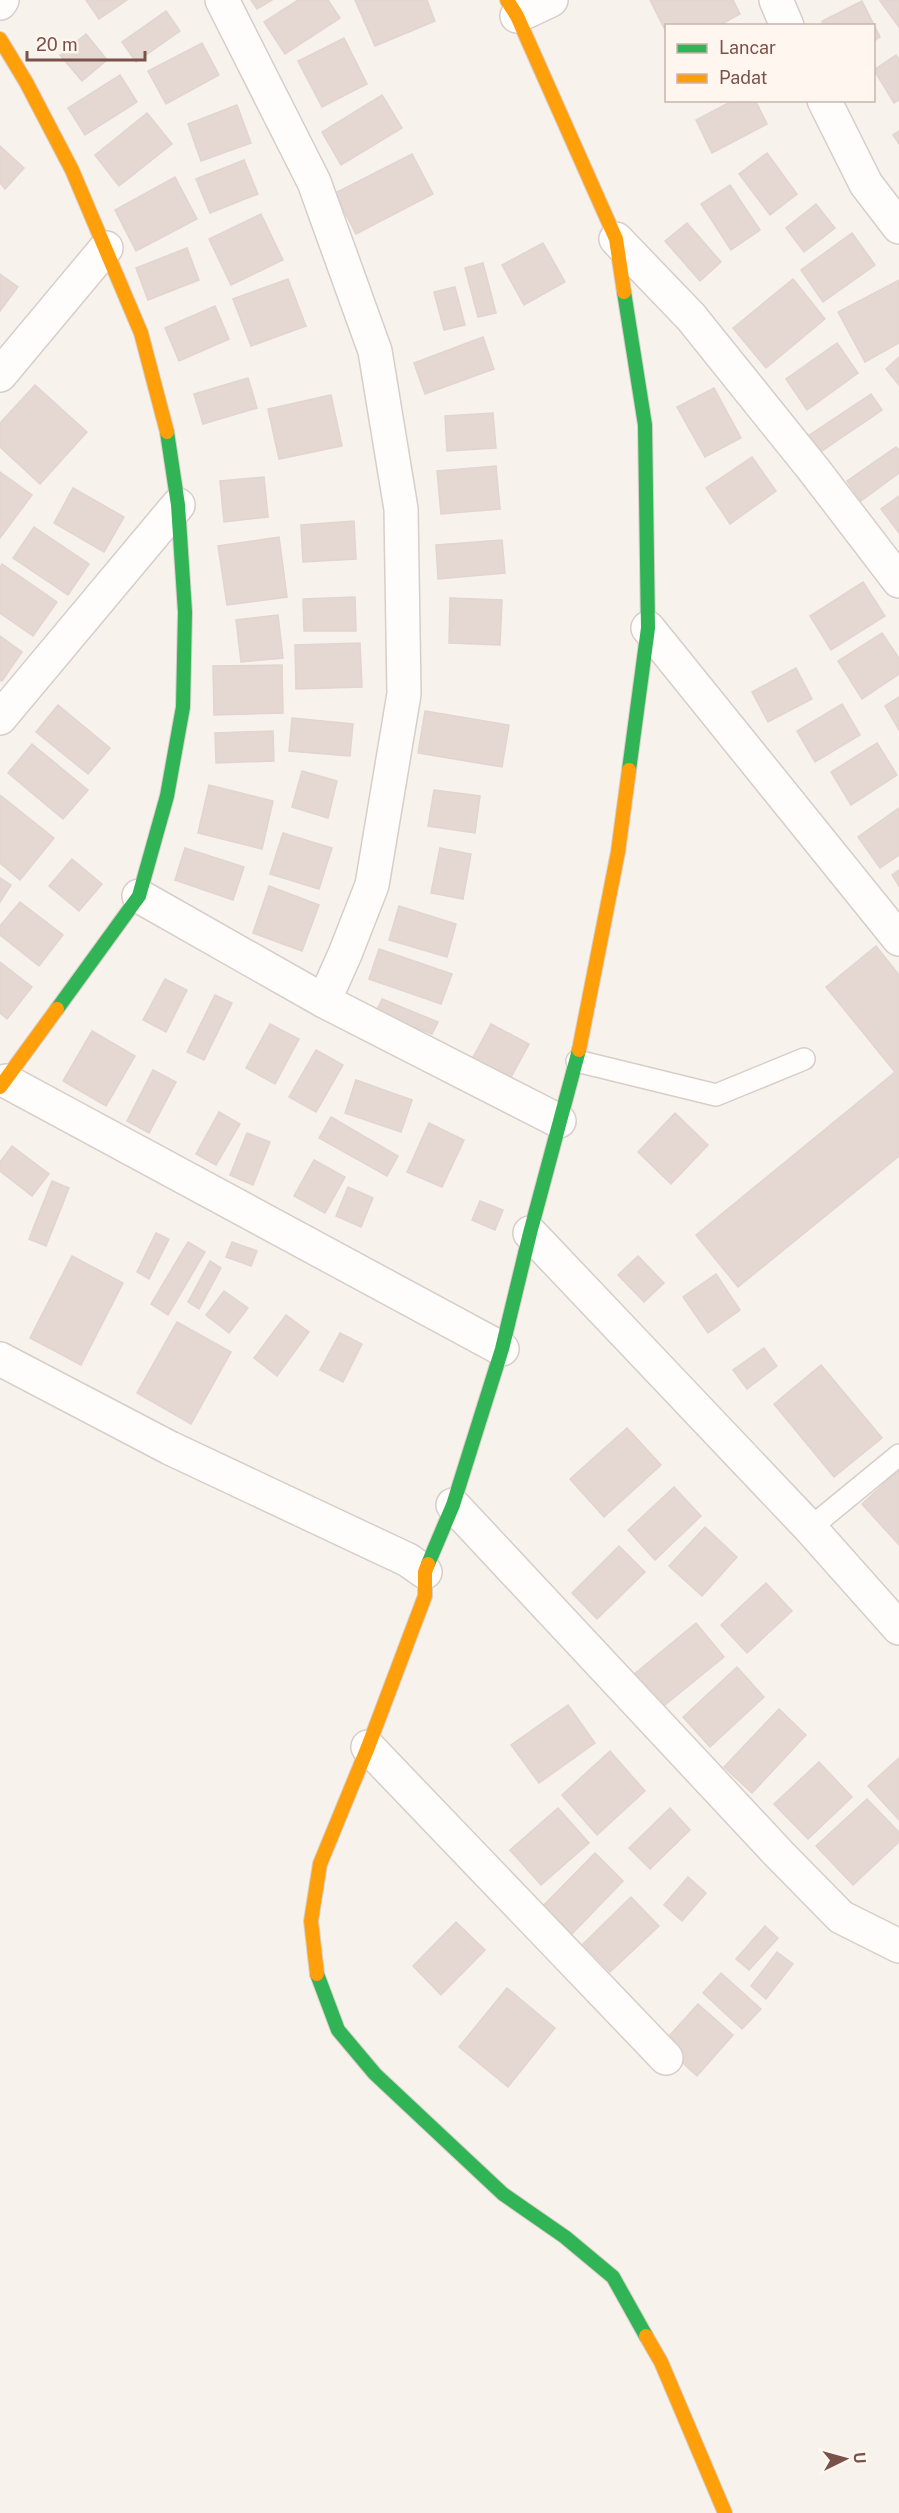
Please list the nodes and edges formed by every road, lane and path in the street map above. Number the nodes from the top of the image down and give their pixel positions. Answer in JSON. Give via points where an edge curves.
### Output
{"nodes":[{"id":1,"x":222,"y":0,"type":"edge"},
{"id":2,"x":551,"y":0,"type":"edge"},
{"id":3,"x":776,"y":0,"type":"edge"},
{"id":4,"x":512,"y":8,"type":"edge"},
{"id":5,"x":786,"y":24,"type":"edge"},
{"id":6,"x":0,"y":39,"type":"edge"},
{"id":7,"x":825,"y":102,"type":"edge"},
{"id":8,"x":899,"y":227,"type":"edge"},
{"id":9,"x":616,"y":239,"type":"junction"},
{"id":10,"x":106,"y":248,"type":"junction"},
{"id":11,"x":0,"y":375,"type":"edge"},
{"id":12,"x":178,"y":505,"type":"junction"},
{"id":13,"x":899,"y":581,"type":"edge"},
{"id":14,"x":648,"y":628,"type":"junction"},
{"id":15,"x":0,"y":718,"type":"edge"},
{"id":16,"x":139,"y":896,"type":"junction"},
{"id":17,"x":899,"y":939,"type":"edge"},
{"id":18,"x":324,"y":1001,"type":"junction"},
{"id":19,"x":804,"y":1059,"type":"dead end"},
{"id":20,"x":577,"y":1061,"type":"junction"},
{"id":21,"x":3,"y":1084,"type":"edge"},
{"id":22,"x":559,"y":1121,"type":"junction"},
{"id":23,"x":530,"y":1233,"type":"junction"},
{"id":24,"x":502,"y":1349,"type":"junction"},
{"id":25,"x":0,"y":1359,"type":"edge"},
{"id":26,"x":899,"y":1455,"type":"edge"},
{"id":27,"x":453,"y":1505,"type":"junction"},
{"id":28,"x":810,"y":1528,"type":"junction"},
{"id":29,"x":425,"y":1572,"type":"junction"},
{"id":30,"x":899,"y":1628,"type":"edge"},
{"id":31,"x":368,"y":1747,"type":"junction"},
{"id":32,"x":899,"y":1946,"type":"edge"},
{"id":33,"x":666,"y":2058,"type":"dead end"},
{"id":34,"x":725,"y":2513,"type":"edge"}],
"edges":[{"from":1,"to":18,"type":"street","via":[[314,182],[375,351],[401,509],[404,694],[372,885]]},
{"from":2,"to":4,"type":"street"},
{"from":3,"to":5,"type":"street"},
{"from":4,"to":9,"type":"street"},
{"from":6,"to":10,"type":"street","via":[[72,170]]},
{"from":7,"to":8,"type":"street","via":[[866,184]]},
{"from":9,"to":13,"type":"street","via":[[691,317]]},
{"from":9,"to":14,"type":"street","via":[[645,425]]},
{"from":10,"to":11,"type":"street"},
{"from":10,"to":12,"type":"street","via":[[141,333],[154,377],[166,422]]},
{"from":12,"to":15,"type":"street"},
{"from":12,"to":16,"type":"street","via":[[185,612],[183,707],[167,796]]},
{"from":14,"to":17,"type":"street"},
{"from":14,"to":20,"type":"street","via":[[618,852]]},
{"from":16,"to":18,"type":"street"},
{"from":16,"to":21,"type":"street"},
{"from":18,"to":22,"type":"street"},
{"from":19,"to":20,"type":"lane","via":[[716,1095]]},
{"from":20,"to":22,"type":"street"},
{"from":21,"to":24,"type":"street"},
{"from":22,"to":23,"type":"street"},
{"from":23,"to":24,"type":"street"},
{"from":23,"to":28,"type":"street"},
{"from":24,"to":27,"type":"street"},
{"from":25,"to":29,"type":"street","via":[[170,1448],[408,1560]]},
{"from":26,"to":28,"type":"lane"},
{"from":27,"to":29,"type":"street"},
{"from":27,"to":32,"type":"street","via":[[841,1917]]},
{"from":28,"to":30,"type":"street"},
{"from":29,"to":31,"type":"street","via":[[425,1596]]},
{"from":31,"to":33,"type":"street"},
{"from":31,"to":34,"type":"street","via":[[320,1864],[311,1921],[317,1975],[338,2030],[375,2074],[503,2194],[565,2237],[613,2277],[661,2362]]}]}
